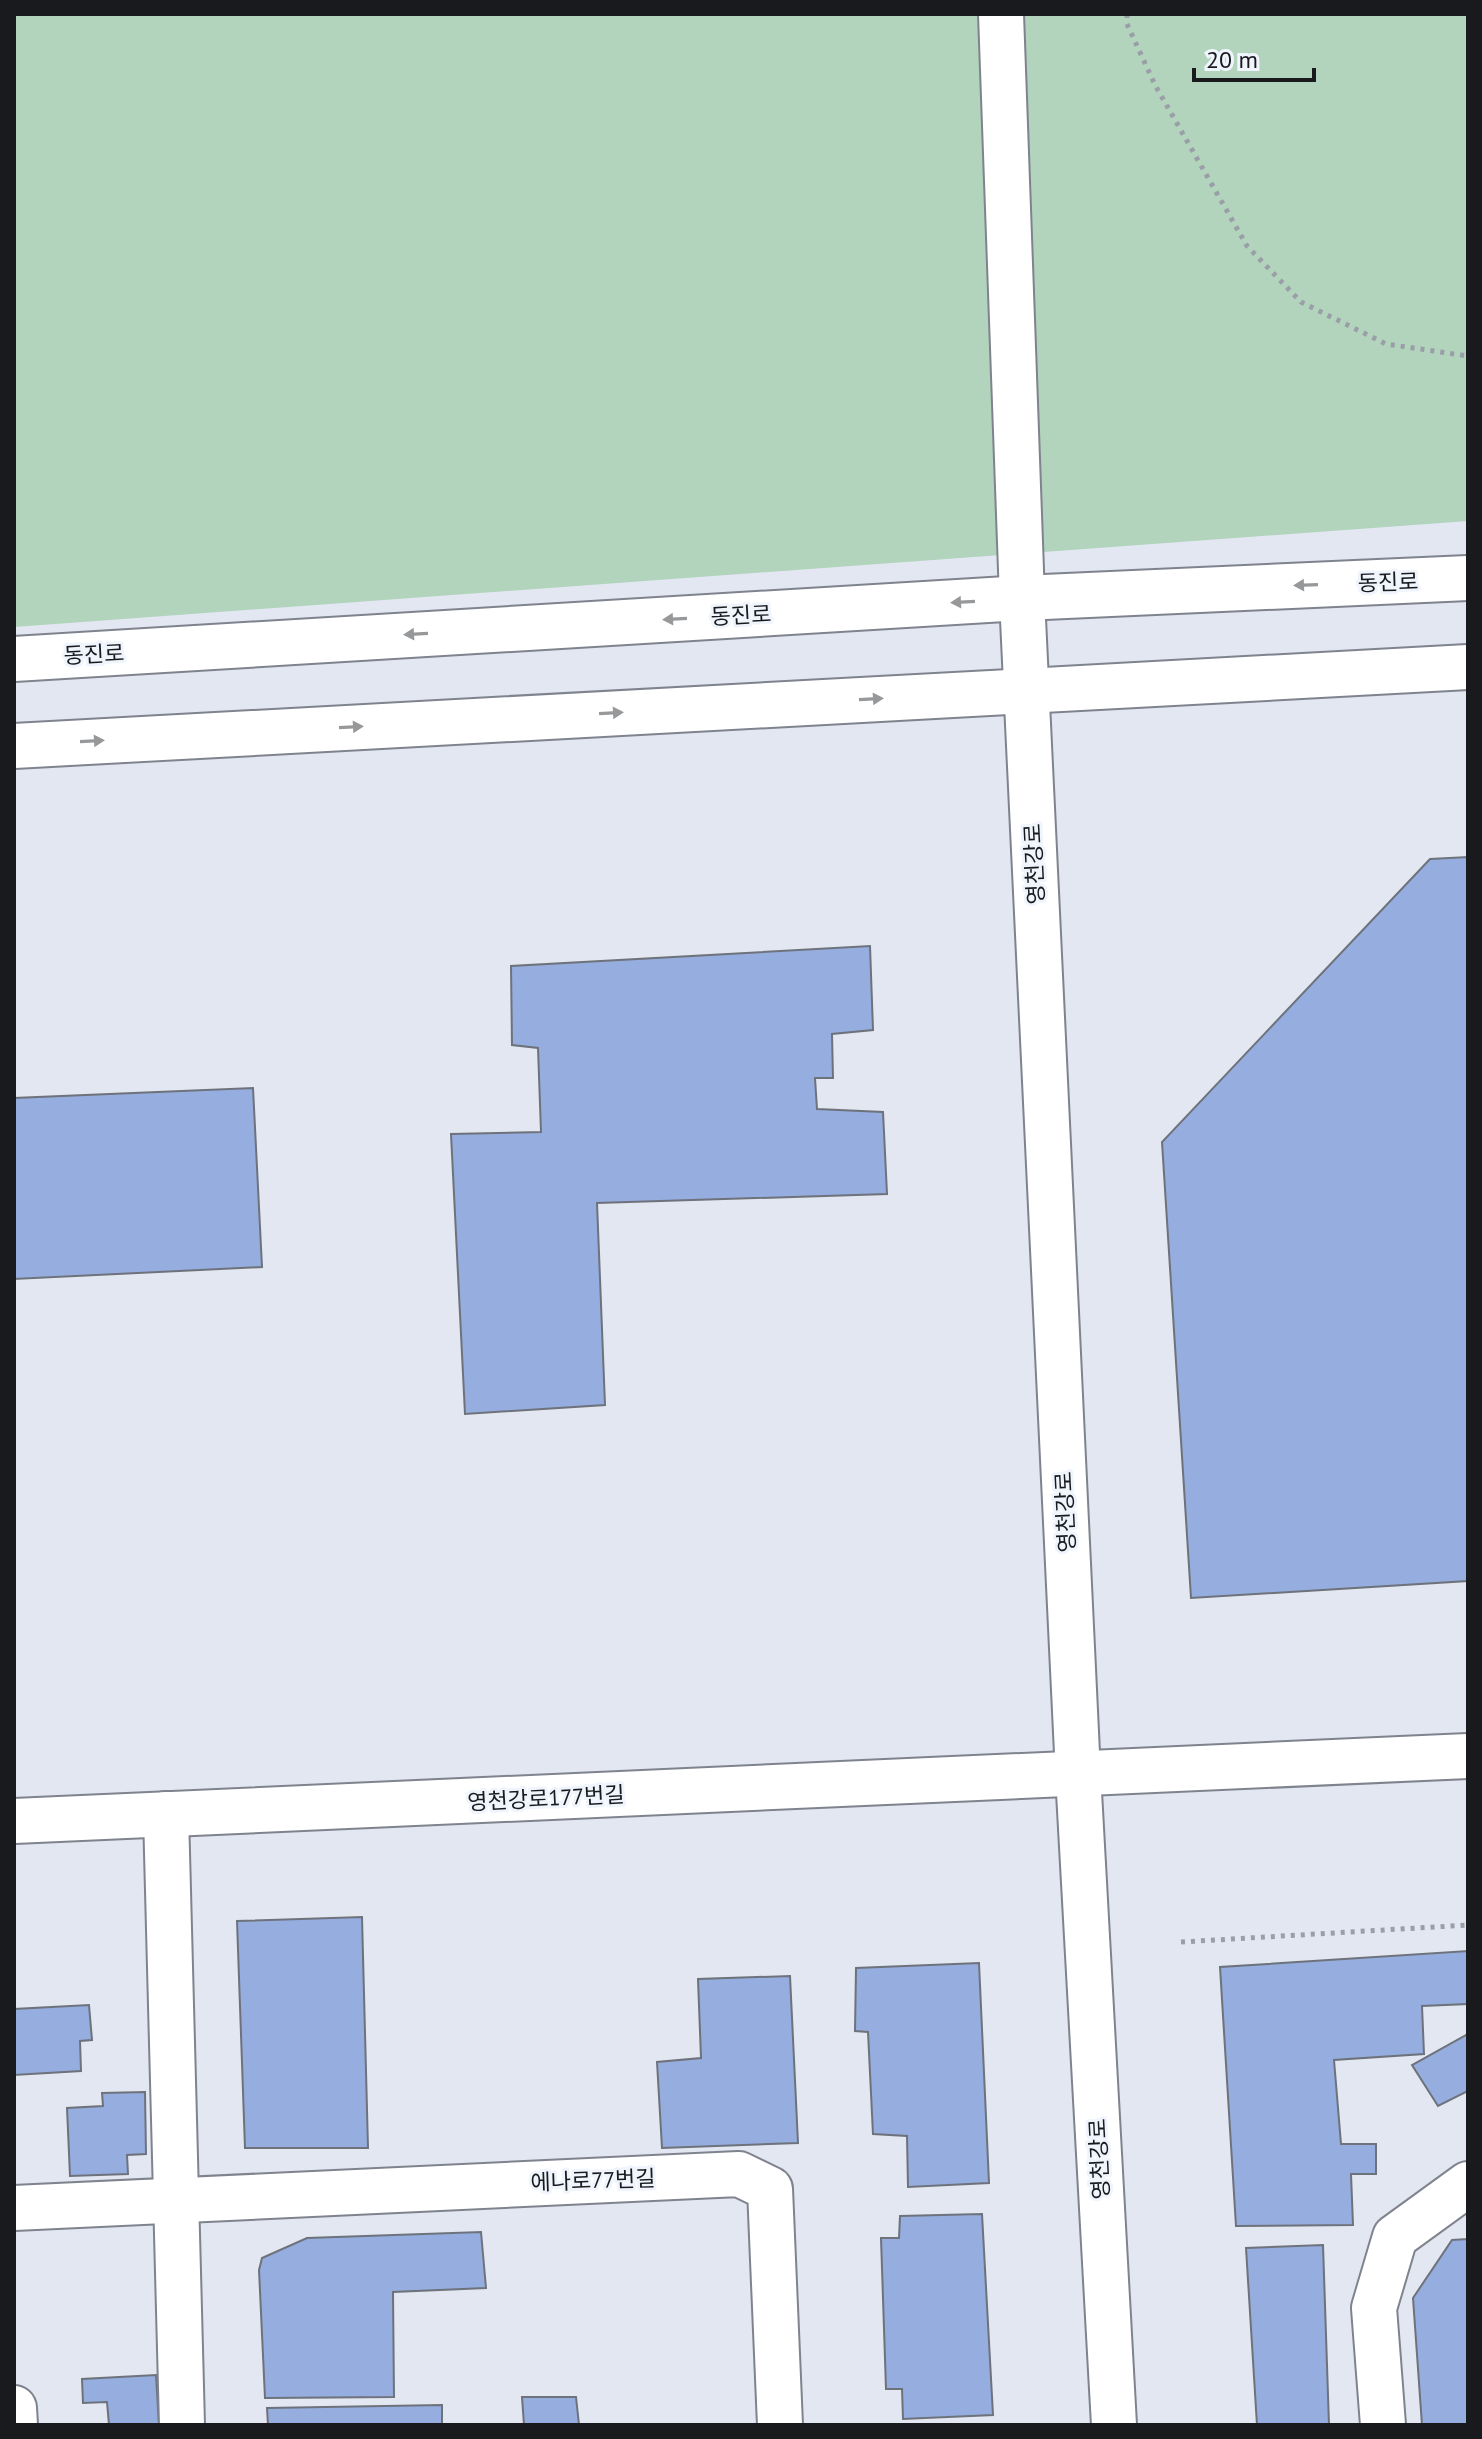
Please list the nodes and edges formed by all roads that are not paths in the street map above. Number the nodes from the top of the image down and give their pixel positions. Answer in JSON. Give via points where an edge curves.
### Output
{"nodes":[{"id":1,"x":1001,"y":14,"type":"edge"},
{"id":2,"x":1468,"y":578,"type":"edge"},
{"id":3,"x":1022,"y":598,"type":"junction"},
{"id":4,"x":14,"y":659,"type":"edge"},
{"id":5,"x":1468,"y":667,"type":"edge"},
{"id":6,"x":1026,"y":690,"type":"junction"},
{"id":7,"x":14,"y":746,"type":"edge"},
{"id":8,"x":1468,"y":1756,"type":"edge"},
{"id":9,"x":1078,"y":1774,"type":"junction"},
{"id":10,"x":166,"y":1814,"type":"junction"},
{"id":11,"x":14,"y":1821,"type":"edge"},
{"id":12,"x":1468,"y":2184,"type":"edge"},
{"id":13,"x":176,"y":2198,"type":"junction"},
{"id":14,"x":14,"y":2208,"type":"edge"},
{"id":15,"x":14,"y":2408,"type":"edge"},
{"id":16,"x":15,"y":2425,"type":"edge"},
{"id":17,"x":182,"y":2425,"type":"edge"},
{"id":18,"x":780,"y":2425,"type":"edge"},
{"id":19,"x":1114,"y":2425,"type":"edge"},
{"id":20,"x":1383,"y":2425,"type":"edge"}],
"edges":[{"from":1,"to":3,"type":"street","name":"영천강로"},
{"from":2,"to":3,"type":"street","name":"동진로","one_way":true},
{"from":3,"to":4,"type":"street","name":"동진로","one_way":true},
{"from":3,"to":6,"type":"street","name":"영천강로"},
{"from":5,"to":6,"type":"street"},
{"from":7,"to":6,"type":"street","one_way":true},
{"from":6,"to":9,"type":"street","name":"영천강로"},
{"from":8,"to":9,"type":"street","name":"영천강로177번길"},
{"from":9,"to":10,"type":"street","name":"영천강로177번길"},
{"from":9,"to":19,"type":"street","name":"영천강로"},
{"from":10,"to":11,"type":"street","name":"영천강로177번길"},
{"from":10,"to":13,"type":"street"},
{"from":12,"to":20,"type":"street","via":[[1395,2237],[1374,2308]]},
{"from":13,"to":14,"type":"street","name":"에나로77번길"},
{"from":13,"to":17,"type":"street"},
{"from":13,"to":18,"type":"street","name":"에나로77번길","via":[[739,2174],[770,2189]]},
{"from":15,"to":16,"type":"street"}]}
